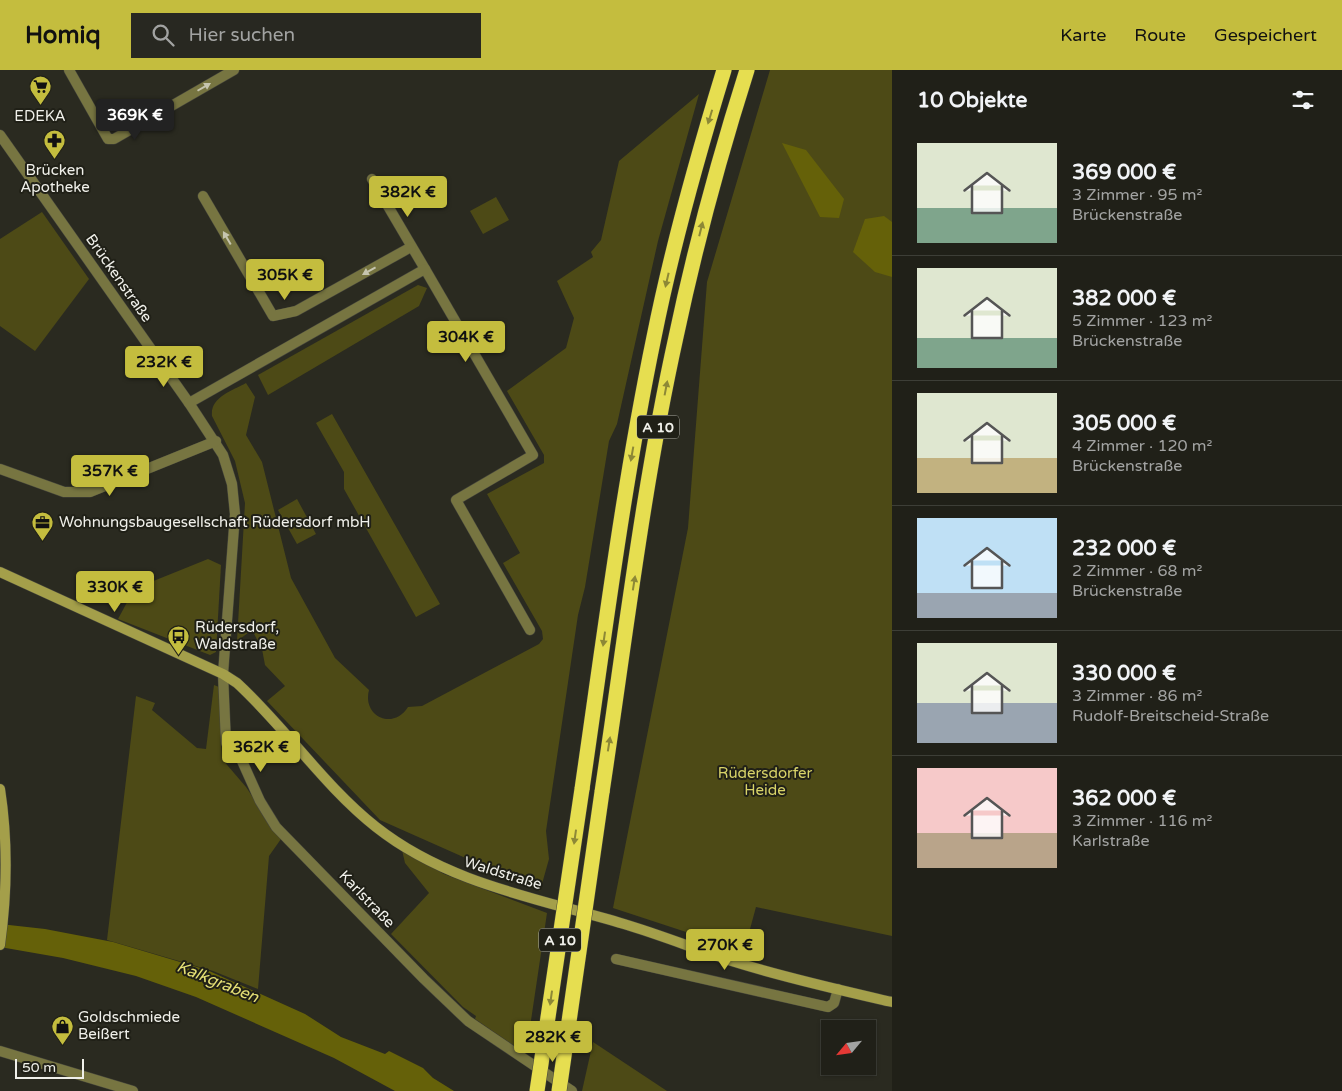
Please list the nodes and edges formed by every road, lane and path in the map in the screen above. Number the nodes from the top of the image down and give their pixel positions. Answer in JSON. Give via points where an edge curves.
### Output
{"nodes":[{"id":1,"x":69,"y":70,"type":"edge"},
{"id":2,"x":234,"y":70,"type":"edge"},
{"id":3,"x":724,"y":70,"type":"edge"},
{"id":4,"x":747,"y":70,"type":"edge"},
{"id":5,"x":0,"y":135,"type":"edge"},
{"id":6,"x":372,"y":179,"type":"dead end"},
{"id":7,"x":203,"y":196,"type":"dead end"},
{"id":8,"x":411,"y":247,"type":"junction"},
{"id":9,"x":425,"y":269,"type":"junction"},
{"id":10,"x":189,"y":403,"type":"junction"},
{"id":11,"x":216,"y":441,"type":"junction"},
{"id":12,"x":0,"y":469,"type":"edge"},
{"id":13,"x":0,"y":572,"type":"edge"},
{"id":14,"x":530,"y":630,"type":"dead end"},
{"id":15,"x":224,"y":674,"type":"junction"},
{"id":16,"x":0,"y":789,"type":"edge"},
{"id":17,"x":0,"y":945,"type":"edge"},
{"id":18,"x":616,"y":958,"type":"dead end"},
{"id":19,"x":838,"y":989,"type":"junction"},
{"id":20,"x":892,"y":1002,"type":"edge"},
{"id":21,"x":0,"y":1051,"type":"edge"},
{"id":22,"x":133,"y":1091,"type":"edge"},
{"id":23,"x":537,"y":1091,"type":"edge"},
{"id":24,"x":559,"y":1091,"type":"edge"},
{"id":25,"x":572,"y":1091,"type":"edge"}],
"edges":[{"from":1,"to":2,"type":"street","one_way":true,"via":[[108,139],[114,139]]},
{"from":3,"to":23,"type":"highway","number":"A 10","one_way":true,"bridge":true,"via":[[680,222],[654,335],[623,506]]},
{"from":24,"to":4,"type":"highway","number":"A 10","one_way":true,"bridge":true,"via":[[644,511],[675,338],[702,224]]},
{"from":5,"to":10,"type":"street","name":"Brückenstraße"},
{"from":6,"to":8,"type":"street"},
{"from":8,"to":7,"type":"street","one_way":true,"via":[[296,311],[273,316]]},
{"from":8,"to":9,"type":"street"},
{"from":9,"to":10,"type":"street"},
{"from":9,"to":14,"type":"street","via":[[533,455],[456,500]]},
{"from":10,"to":11,"type":"street","name":"Brückenstraße"},
{"from":11,"to":12,"type":"street","via":[[90,492],[64,492]]},
{"from":11,"to":15,"type":"street","name":"Brückenstraße","via":[[232,484],[235,514]]},
{"from":13,"to":15,"type":"street","name":"Waldstraße"},
{"from":15,"to":19,"type":"street","name":"Waldstraße","via":[[249,694],[349,803],[376,827],[426,860],[478,883],[623,924],[735,962]]},
{"from":15,"to":25,"type":"street","name":"Karlstraße","via":[[226,743],[238,752],[260,801],[276,827],[468,1022]]},
{"from":16,"to":17,"type":"street","via":[[6,870]]},
{"from":18,"to":19,"type":"street","via":[[828,1006],[834,1003]]},
{"from":19,"to":20,"type":"street","name":"Waldstraße"},
{"from":21,"to":22,"type":"street"}]}
